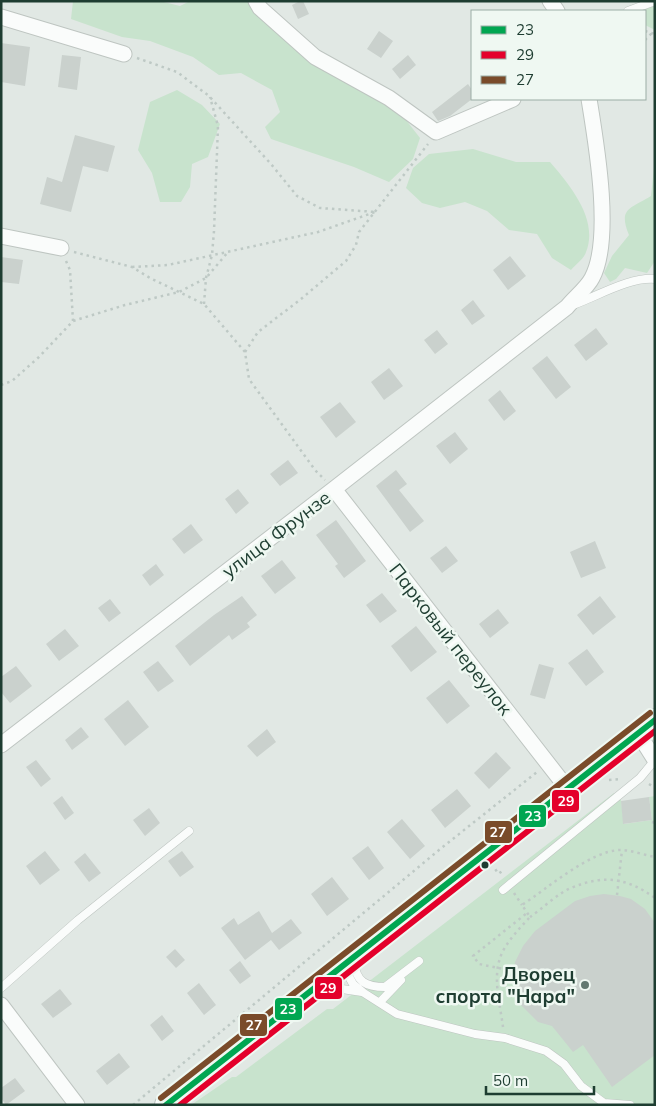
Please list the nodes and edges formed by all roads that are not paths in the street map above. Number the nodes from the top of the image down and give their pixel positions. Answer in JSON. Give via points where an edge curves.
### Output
{"nodes":[{"id":1,"x":256,"y":1,"type":"edge"},
{"id":2,"x":655,"y":1,"type":"edge"},
{"id":3,"x":631,"y":10,"type":"edge"},
{"id":4,"x":1,"y":17,"type":"edge"},
{"id":5,"x":124,"y":54,"type":"road end"},
{"id":6,"x":511,"y":100,"type":"edge"},
{"id":7,"x":588,"y":100,"type":"edge"},
{"id":8,"x":1,"y":236,"type":"edge"},
{"id":9,"x":61,"y":248,"type":"road end"},
{"id":10,"x":655,"y":279,"type":"edge"},
{"id":11,"x":567,"y":307,"type":"junction"},
{"id":12,"x":334,"y":490,"type":"junction"},
{"id":13,"x":646,"y":726,"type":"edge"},
{"id":14,"x":1,"y":745,"type":"edge"},
{"id":15,"x":655,"y":760,"type":"edge"},
{"id":16,"x":567,"y":788,"type":"junction"},
{"id":17,"x":189,"y":831,"type":"dead end"},
{"id":18,"x":504,"y":890,"type":"dead end"},
{"id":19,"x":356,"y":955,"type":"junction"},
{"id":20,"x":1,"y":988,"type":"edge"},
{"id":21,"x":364,"y":993,"type":"junction"},
{"id":22,"x":380,"y":1002,"type":"junction"},
{"id":23,"x":1,"y":1005,"type":"edge"},
{"id":24,"x":272,"y":1022,"type":"junction"},
{"id":25,"x":78,"y":1105,"type":"edge"},
{"id":26,"x":166,"y":1105,"type":"edge"},
{"id":27,"x":630,"y":1105,"type":"edge"}],
"edges":[{"from":1,"to":6,"type":"street","via":[[316,57],[390,98],[436,132]]},
{"from":2,"to":3,"type":"lane"},
{"from":4,"to":5,"type":"street"},
{"from":7,"to":11,"type":"street","name":"улица Фрунзе","via":[[597,149],[602,246],[592,278]]},
{"from":8,"to":9,"type":"street"},
{"from":10,"to":11,"type":"lane","via":[[616,286]]},
{"from":11,"to":12,"type":"street","name":"улица Фрунзе"},
{"from":12,"to":14,"type":"street","name":"улица Фрунзе"},
{"from":12,"to":16,"type":"street","name":"Парковый переулок"},
{"from":13,"to":15,"type":"street"},
{"from":13,"to":16,"type":"main road"},
{"from":15,"to":18,"type":"lane","via":[[640,778]]},
{"from":16,"to":19,"type":"main road"},
{"from":17,"to":20,"type":"lane","via":[[78,920]]},
{"from":19,"to":21,"type":"lane","via":[[350,962],[348,975]]},
{"from":19,"to":22,"type":"lane","via":[[356,974],[360,980],[376,987],[385,987],[419,961]]},
{"from":19,"to":24,"type":"main road"},
{"from":21,"to":22,"type":"lane"},
{"from":21,"to":24,"type":"lane","via":[[342,989],[323,991]]},
{"from":22,"to":27,"type":"lane","via":[[397,1014],[475,1034],[505,1038],[546,1051],[564,1064],[581,1086],[604,1103]]},
{"from":23,"to":25,"type":"street"},
{"from":24,"to":26,"type":"main road"}]}
